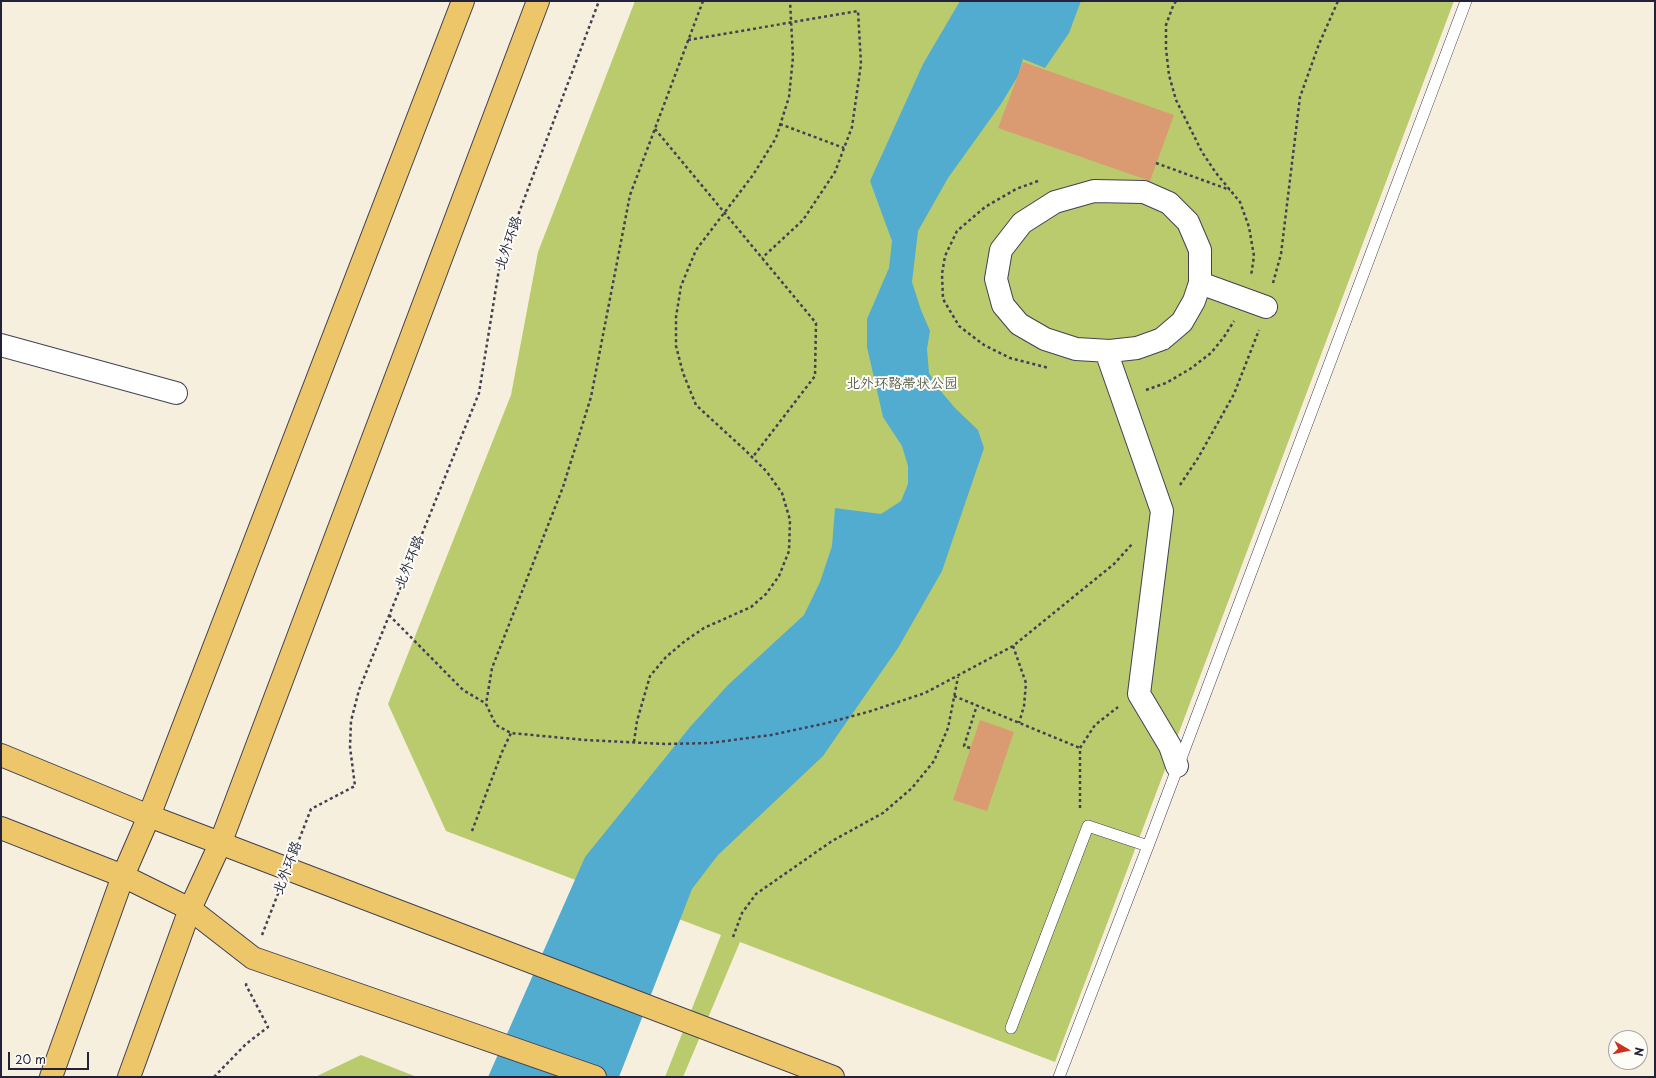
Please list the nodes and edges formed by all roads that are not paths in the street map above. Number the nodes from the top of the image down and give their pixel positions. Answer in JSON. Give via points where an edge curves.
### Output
{"nodes":[{"id":1,"x":463,"y":1,"type":"edge"},
{"id":2,"x":538,"y":1,"type":"edge"},
{"id":3,"x":1466,"y":1,"type":"edge"},
{"id":4,"x":1200,"y":283,"type":"junction"},
{"id":5,"x":1266,"y":307,"type":"road end"},
{"id":6,"x":1,"y":345,"type":"edge"},
{"id":7,"x":1106,"y":351,"type":"junction"},
{"id":8,"x":176,"y":393,"type":"dead end"},
{"id":9,"x":1,"y":755,"type":"edge"},
{"id":10,"x":1177,"y":766,"type":"junction"},
{"id":11,"x":149,"y":816,"type":"junction"},
{"id":12,"x":1,"y":828,"type":"edge"},
{"id":13,"x":220,"y":844,"type":"junction"},
{"id":14,"x":1148,"y":846,"type":"junction"},
{"id":15,"x":123,"y":876,"type":"junction"},
{"id":16,"x":190,"y":909,"type":"junction"},
{"id":17,"x":1011,"y":1028,"type":"dead end"},
{"id":18,"x":51,"y":1077,"type":"edge"},
{"id":19,"x":129,"y":1077,"type":"edge"},
{"id":20,"x":595,"y":1077,"type":"edge"},
{"id":21,"x":833,"y":1077,"type":"edge"},
{"id":22,"x":1059,"y":1077,"type":"edge"}],
"edges":[{"from":1,"to":11,"type":"main road"},
{"from":2,"to":13,"type":"main road"},
{"from":3,"to":10,"type":"lane"},
{"from":4,"to":5,"type":"street"},
{"from":4,"to":7,"type":"street","via":[[1194,301],[1182,322],[1162,339],[1137,348]]},
{"from":4,"to":7,"type":"street","via":[[1200,250],[1188,222],[1169,203],[1144,192],[1094,191],[1055,202],[1022,223],[1001,250],[996,279],[1004,305],[1019,324],[1045,339],[1076,349]]},
{"from":6,"to":8,"type":"street"},
{"from":7,"to":10,"type":"street","via":[[1162,511],[1139,694],[1170,746]]},
{"from":9,"to":11,"type":"main road"},
{"from":10,"to":14,"type":"lane"},
{"from":11,"to":13,"type":"main road"},
{"from":11,"to":15,"type":"main road"},
{"from":12,"to":15,"type":"main road"},
{"from":13,"to":16,"type":"main road"},
{"from":13,"to":21,"type":"main road"},
{"from":14,"to":17,"type":"lane","via":[[1088,826]]},
{"from":14,"to":22,"type":"lane"},
{"from":15,"to":16,"type":"main road"},
{"from":15,"to":18,"type":"main road"},
{"from":16,"to":19,"type":"main road"},
{"from":16,"to":20,"type":"main road","via":[[254,958]]}]}
